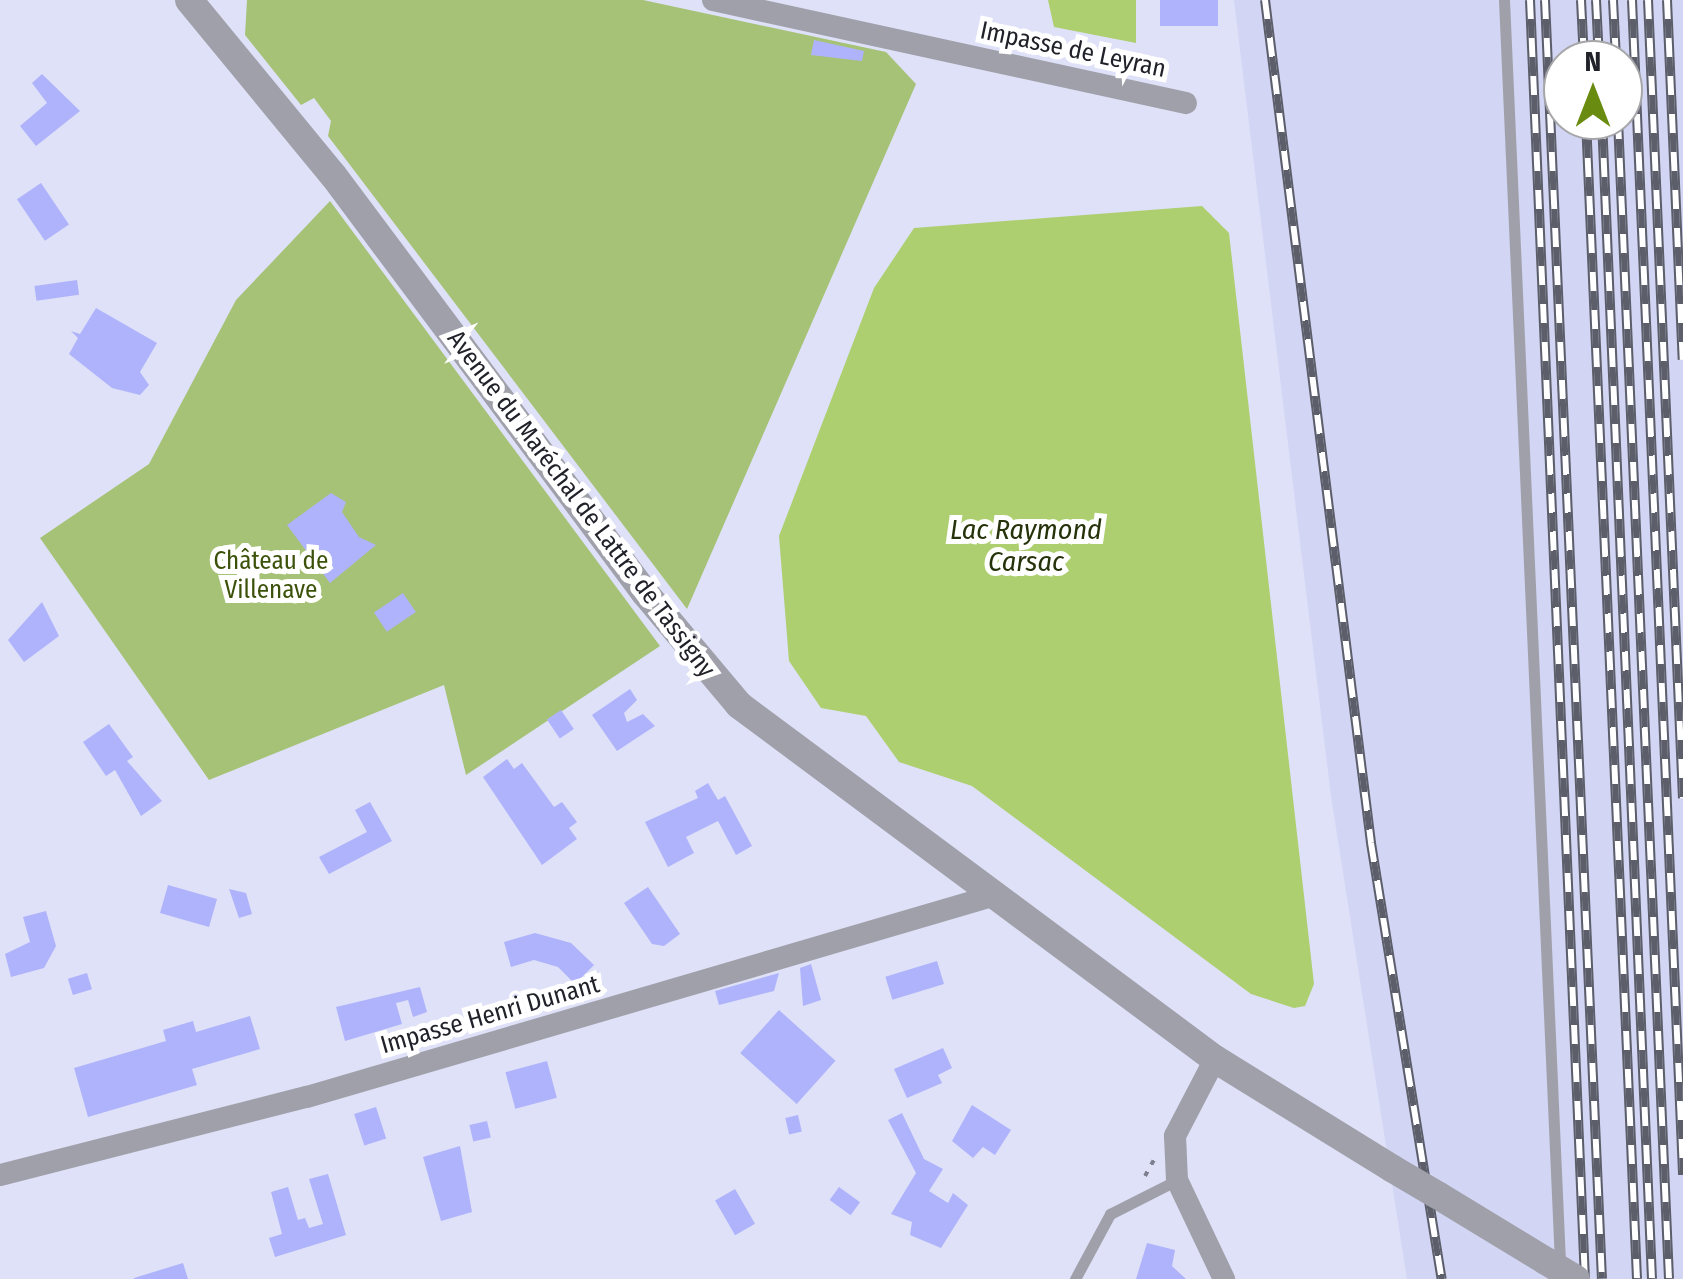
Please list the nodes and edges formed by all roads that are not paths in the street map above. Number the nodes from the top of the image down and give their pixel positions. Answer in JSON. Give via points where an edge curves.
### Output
{"nodes":[{"id":1,"x":189,"y":0,"type":"edge"},
{"id":2,"x":714,"y":0,"type":"edge"},
{"id":3,"x":1504,"y":0,"type":"edge"},
{"id":4,"x":1186,"y":102,"type":"dead end"},
{"id":5,"x":992,"y":896,"type":"junction"},
{"id":6,"x":1215,"y":1058,"type":"junction"},
{"id":7,"x":0,"y":1175,"type":"edge"},
{"id":8,"x":1177,"y":1180,"type":"junction"},
{"id":9,"x":1553,"y":1270,"type":"edge"},
{"id":10,"x":1075,"y":1279,"type":"edge"},
{"id":11,"x":1224,"y":1279,"type":"edge"},
{"id":12,"x":1576,"y":1279,"type":"edge"}],
"edges":[{"from":1,"to":5,"type":"street","name":"Avenue du Maréchal de Lattre de Tassigny","via":[[334,176],[715,682],[794,752]]},
{"from":2,"to":4,"type":"street","name":"Impasse de Leyran"},
{"from":3,"to":9,"type":"lane"},
{"from":5,"to":6,"type":"street","name":"Avenue du Maréchal de Lattre de Tassigny"},
{"from":5,"to":7,"type":"street","name":"Impasse Henri Dunant","via":[[322,1093]]},
{"from":6,"to":8,"type":"street","via":[[1175,1136]]},
{"from":6,"to":9,"type":"street","name":"Avenue du Maréchal de Lattre de Tassigny","bridge":true},
{"from":8,"to":10,"type":"lane","via":[[1110,1214]]},
{"from":8,"to":11,"type":"street"},
{"from":9,"to":12,"type":"street","name":"Avenue du Maréchal de Lattre de Tassigny","bridge":true}]}
